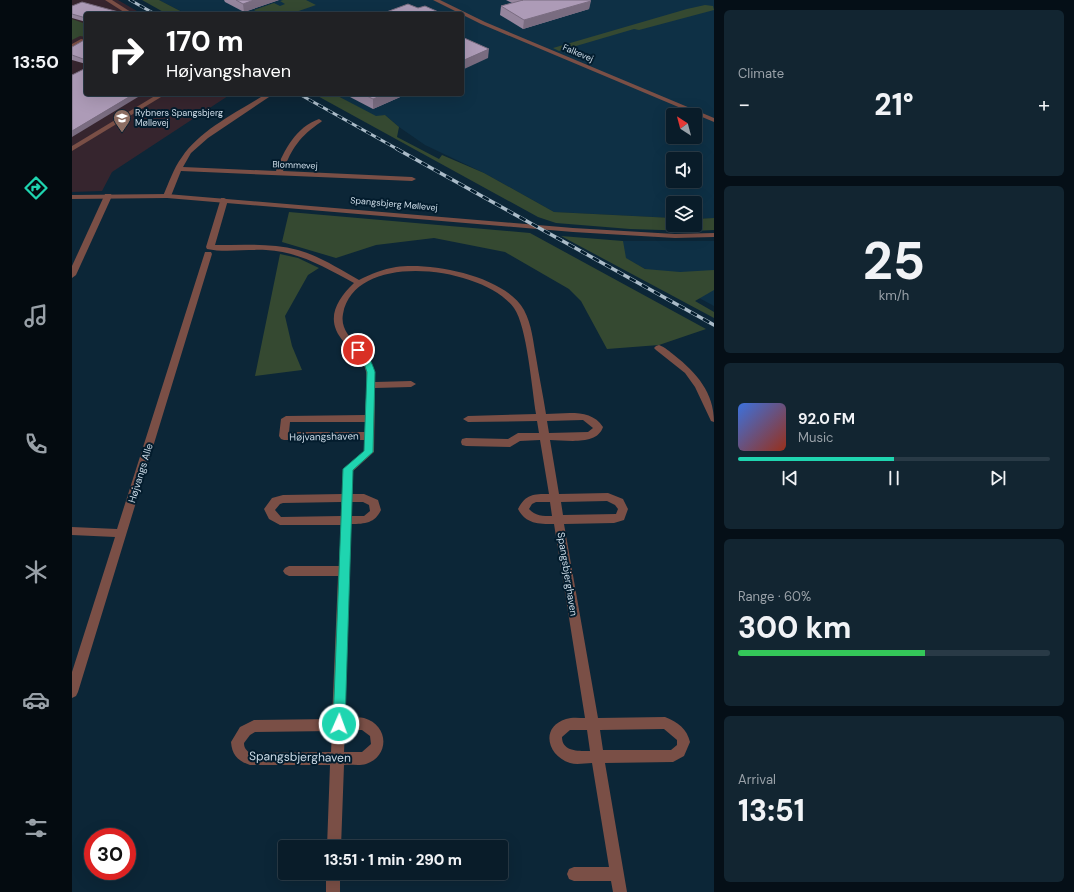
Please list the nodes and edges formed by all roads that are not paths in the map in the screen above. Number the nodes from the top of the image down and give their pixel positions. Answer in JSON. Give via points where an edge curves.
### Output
{"nodes":[{"id":1,"x":108,"y":0,"type":"edge"},
{"id":2,"x":436,"y":0,"type":"edge"},
{"id":3,"x":128,"y":12,"type":"edge"},
{"id":4,"x":461,"y":12,"type":"edge"},
{"id":5,"x":464,"y":13,"type":"edge"},
{"id":6,"x":84,"y":42,"type":"edge"},
{"id":7,"x":72,"y":46,"type":"edge"},
{"id":8,"x":160,"y":96,"type":"edge"},
{"id":9,"x":268,"y":96,"type":"edge"},
{"id":10,"x":714,"y":120,"type":"edge"},
{"id":11,"x":319,"y":122,"type":"dead end"},
{"id":12,"x":72,"y":149,"type":"edge"},
{"id":13,"x":178,"y":169,"type":"junction"},
{"id":14,"x":278,"y":174,"type":"junction"},
{"id":15,"x":412,"y":179,"type":"dead end"},
{"id":16,"x":72,"y":196,"type":"edge"},
{"id":17,"x":108,"y":196,"type":"junction"},
{"id":18,"x":167,"y":196,"type":"junction"},
{"id":19,"x":224,"y":200,"type":"junction"},
{"id":20,"x":714,"y":235,"type":"edge"},
{"id":21,"x":209,"y":251,"type":"junction"},
{"id":22,"x":72,"y":275,"type":"edge"},
{"id":23,"x":359,"y":283,"type":"junction"},
{"id":24,"x":659,"y":348,"type":"dead end"},
{"id":25,"x":411,"y":384,"type":"dead end"},
{"id":26,"x":371,"y":385,"type":"junction"},
{"id":27,"x":370,"y":418,"type":"junction"},
{"id":28,"x":543,"y":418,"type":"junction"},
{"id":29,"x":468,"y":419,"type":"dead end"},
{"id":30,"x":714,"y":419,"type":"edge"},
{"id":31,"x":369,"y":436,"type":"junction"},
{"id":32,"x":546,"y":437,"type":"junction"},
{"id":33,"x":466,"y":442,"type":"dead end"},
{"id":34,"x":555,"y":497,"type":"junction"},
{"id":35,"x":347,"y":498,"type":"junction"},
{"id":36,"x":346,"y":520,"type":"junction"},
{"id":37,"x":559,"y":520,"type":"junction"},
{"id":38,"x":72,"y":531,"type":"edge"},
{"id":39,"x":121,"y":533,"type":"junction"},
{"id":40,"x":289,"y":571,"type":"dead end"},
{"id":41,"x":344,"y":571,"type":"junction"},
{"id":42,"x":72,"y":692,"type":"edge"},
{"id":43,"x":339,"y":724,"type":"junction"},
{"id":44,"x":592,"y":724,"type":"junction"},
{"id":45,"x":597,"y":757,"type":"junction"},
{"id":46,"x":338,"y":758,"type":"junction"},
{"id":47,"x":334,"y":840,"type":"edge"},
{"id":48,"x":574,"y":874,"type":"dead end"},
{"id":49,"x":617,"y":874,"type":"junction"},
{"id":50,"x":334,"y":880,"type":"edge"},
{"id":51,"x":333,"y":892,"type":"edge"},
{"id":52,"x":620,"y":892,"type":"edge"}],
"edges":[{"from":1,"to":3,"type":"street"},
{"from":2,"to":4,"type":"street","name":"Falkevej"},
{"from":5,"to":10,"type":"street","name":"Falkevej"},
{"from":6,"to":7,"type":"street"},
{"from":8,"to":12,"type":"street"},
{"from":9,"to":13,"type":"street","via":[[188,152]]},
{"from":11,"to":14,"type":"street","via":[[295,139],[287,150]]},
{"from":13,"to":14,"type":"street","name":"Blommevej"},
{"from":13,"to":18,"type":"street"},
{"from":14,"to":15,"type":"street","name":"Blommevej"},
{"from":16,"to":17,"type":"street","name":"Spangsbjerg Møllevej"},
{"from":17,"to":18,"type":"street","name":"Spangsbjerg Møllevej"},
{"from":17,"to":22,"type":"street"},
{"from":18,"to":19,"type":"street","name":"Spangsbjerg Møllevej"},
{"from":19,"to":20,"type":"street","name":"Spangsbjerg Møllevej","via":[[517,226],[675,236]]},
{"from":19,"to":21,"type":"street","name":"Højvangs Alle"},
{"from":21,"to":23,"type":"street","via":[[277,248],[312,258]]},
{"from":21,"to":39,"type":"street","name":"Højvangs Alle"},
{"from":23,"to":26,"type":"street","name":"Højvangshaven","via":[[346,294],[339,309],[337,323],[344,337],[368,362]]},
{"from":23,"to":28,"type":"street","name":"Spangsbjerghaven","via":[[383,272],[401,268],[421,268],[451,272],[478,280],[500,292],[517,306],[526,324]]},
{"from":24,"to":30,"type":"street","via":[[688,371],[699,386]]},
{"from":25,"to":26,"type":"street"},
{"from":26,"to":27,"type":"street","name":"Højvangshaven"},
{"from":27,"to":31,"type":"street","name":"Højvangshaven"},
{"from":27,"to":31,"type":"street","name":"Højvangshaven","via":[[286,418],[284,436]]},
{"from":28,"to":29,"type":"street"},
{"from":28,"to":32,"type":"street","name":"Spangsbjerghaven"},
{"from":28,"to":32,"type":"street","via":[[584,417],[598,427],[594,434],[588,436]]},
{"from":31,"to":35,"type":"street","name":"Højvangshaven","via":[[369,452],[348,469]]},
{"from":32,"to":33,"type":"street","via":[[518,437],[510,443]]},
{"from":32,"to":34,"type":"street","name":"Spangsbjerghaven"},
{"from":34,"to":37,"type":"street","name":"Spangsbjerghaven"},
{"from":34,"to":37,"type":"street","name":"Spangsbjerghaven","via":[[534,498],[528,501],[523,509],[526,514],[537,520]]},
{"from":34,"to":37,"type":"street","name":"Spangsbjerghaven","via":[[608,497],[619,502],[623,509],[620,517],[614,519]]},
{"from":35,"to":36,"type":"street","name":"Højvangshaven"},
{"from":35,"to":36,"type":"street","via":[[370,500],[376,510],[370,518]]},
{"from":35,"to":36,"type":"street","via":[[283,498],[269,509],[270,515],[280,521]]},
{"from":36,"to":41,"type":"street","name":"Højvangshaven"},
{"from":37,"to":44,"type":"street","name":"Spangsbjerghaven"},
{"from":38,"to":39,"type":"street"},
{"from":39,"to":42,"type":"street","name":"Højvangs Alle"},
{"from":40,"to":41,"type":"street"},
{"from":41,"to":43,"type":"street","name":"Højvangshaven"},
{"from":43,"to":46,"type":"street","name":"Højvangshaven"},
{"from":43,"to":46,"type":"street","name":"Spangsbjerghaven","via":[[363,724],[370,727],[375,732],[378,742],[371,754],[364,758]]},
{"from":43,"to":46,"type":"street","name":"Spangsbjerghaven","via":[[254,726],[245,730],[237,742],[238,750],[250,759]]},
{"from":44,"to":45,"type":"street","name":"Spangsbjerghaven"},
{"from":44,"to":45,"type":"street","via":[[568,724],[560,728],[554,740],[564,754],[572,757]]},
{"from":44,"to":45,"type":"street","via":[[664,722],[678,731],[684,740],[680,753],[673,756]]},
{"from":45,"to":49,"type":"street","name":"Spangsbjerghaven"},
{"from":46,"to":47,"type":"street","name":"Højvangshaven"},
{"from":48,"to":49,"type":"street"},
{"from":49,"to":52,"type":"street","name":"Spangsbjerghaven"},
{"from":50,"to":51,"type":"street"}]}
